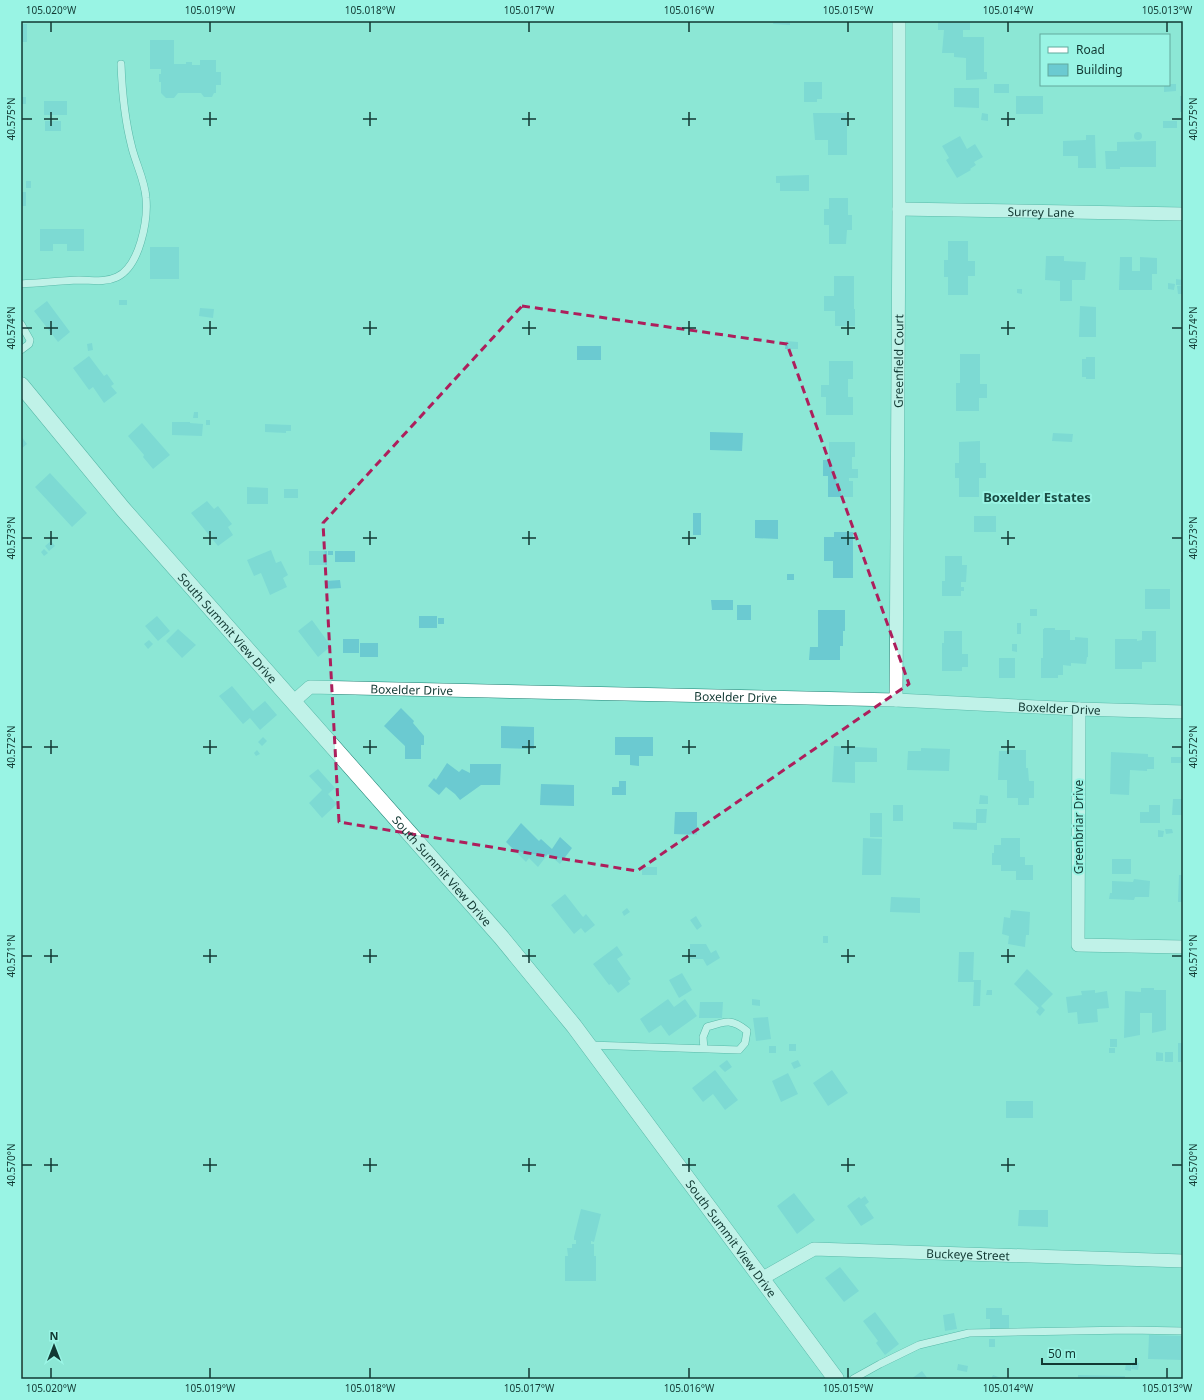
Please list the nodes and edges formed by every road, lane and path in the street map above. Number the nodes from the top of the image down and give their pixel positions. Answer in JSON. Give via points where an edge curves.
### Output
{"nodes":[{"id":1,"x":899,"y":21,"type":"edge"},
{"id":2,"x":121,"y":64,"type":"dead end"},
{"id":3,"x":899,"y":209,"type":"junction"},
{"id":4,"x":1183,"y":214,"type":"edge"},
{"id":5,"x":21,"y":284,"type":"edge"},
{"id":6,"x":21,"y":324,"type":"edge"},
{"id":7,"x":21,"y":350,"type":"edge"},
{"id":8,"x":21,"y":385,"type":"edge"},
{"id":9,"x":896,"y":700,"type":"junction"},
{"id":10,"x":294,"y":701,"type":"junction"},
{"id":11,"x":1079,"y":709,"type":"junction"},
{"id":12,"x":1183,"y":712,"type":"edge"},
{"id":13,"x":1183,"y":947,"type":"edge"},
{"id":14,"x":589,"y":1045,"type":"junction"},
{"id":15,"x":704,"y":1049,"type":"junction"},
{"id":16,"x":1183,"y":1261,"type":"edge"},
{"id":17,"x":762,"y":1279,"type":"junction"},
{"id":18,"x":1183,"y":1330,"type":"edge"},
{"id":19,"x":836,"y":1379,"type":"edge"},
{"id":20,"x":853,"y":1379,"type":"edge"}],
"edges":[{"from":1,"to":3,"type":"street","name":"Greenfield Court"},
{"from":2,"to":5,"type":"lane","via":[[122,92],[132,148],[146,197],[144,229],[136,255],[131,265],[118,277],[101,282],[81,280]]},
{"from":3,"to":4,"type":"street","name":"Surrey Lane"},
{"from":3,"to":9,"type":"street","name":"Greenfield Court"},
{"from":6,"to":7,"type":"lane","via":[[30,340]]},
{"from":8,"to":10,"type":"street","name":"South Summit View Drive","via":[[123,509]]},
{"from":9,"to":10,"type":"street","name":"Boxelder Drive","via":[[310,688]]},
{"from":9,"to":11,"type":"street","name":"Boxelder Drive"},
{"from":10,"to":14,"type":"street","name":"South Summit View Drive","via":[[501,937]]},
{"from":11,"to":12,"type":"street","name":"Boxelder Drive"},
{"from":11,"to":13,"type":"street","name":"Greenbriar Drive","via":[[1078,945]]},
{"from":14,"to":15,"type":"lane"},
{"from":14,"to":17,"type":"street","name":"South Summit View Drive"},
{"from":15,"to":15,"type":"lane","via":[[739,1050],[745,1043],[747,1032],[738,1024],[728,1022],[707,1027],[703,1037]]},
{"from":16,"to":17,"type":"street","name":"Buckeye Street","via":[[814,1249]]},
{"from":17,"to":19,"type":"street","name":"South Summit View Drive"},
{"from":18,"to":20,"type":"lane","via":[[969,1333],[919,1345]]}]}
